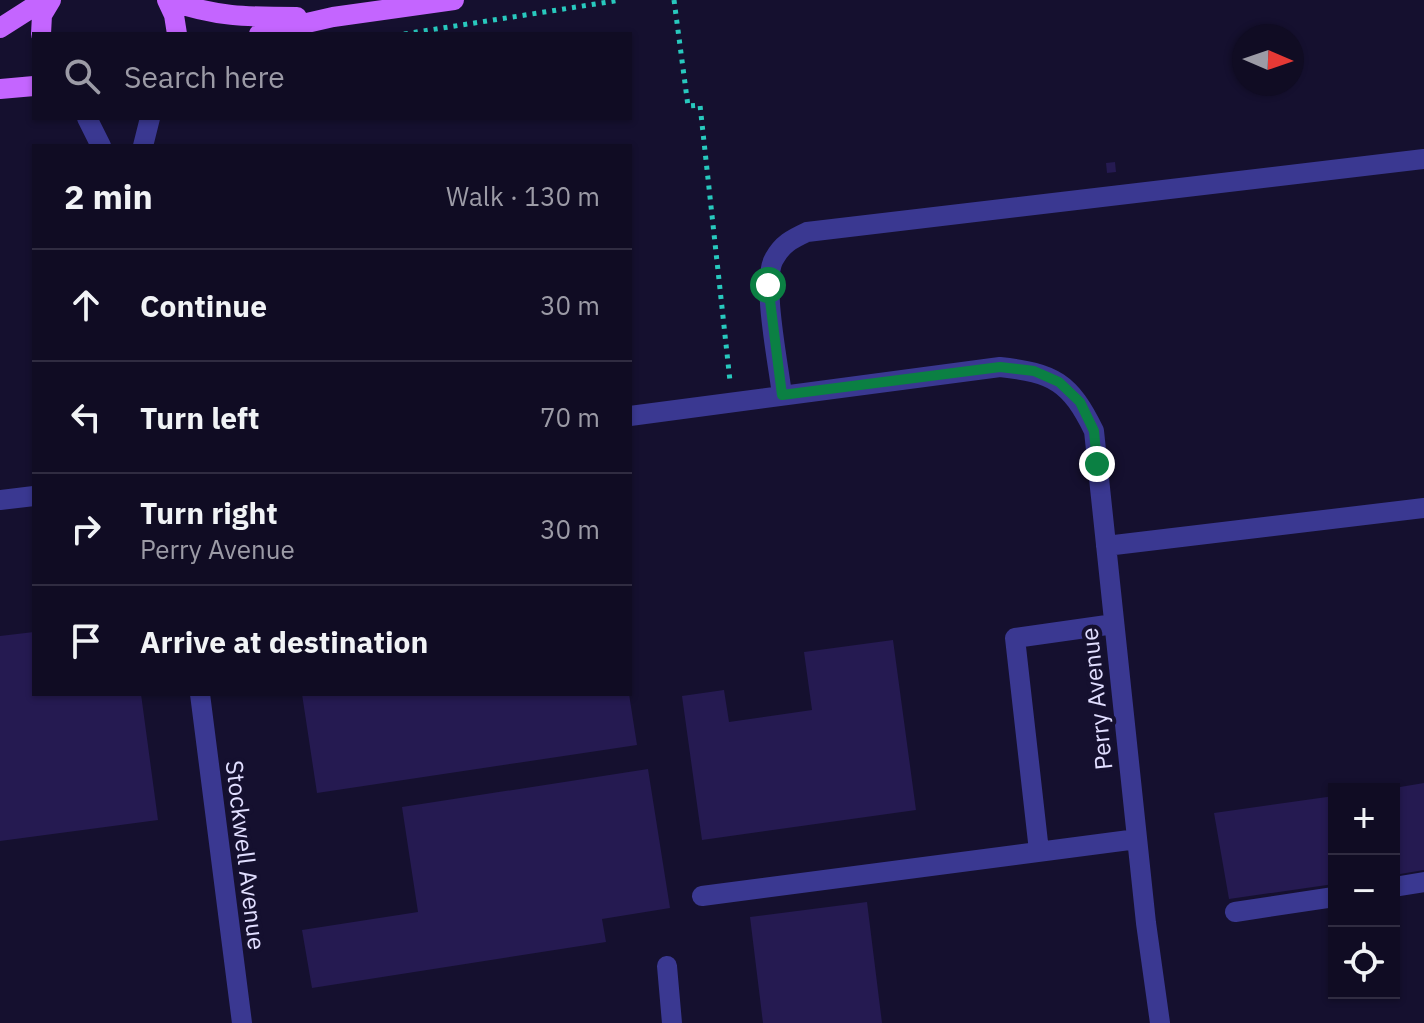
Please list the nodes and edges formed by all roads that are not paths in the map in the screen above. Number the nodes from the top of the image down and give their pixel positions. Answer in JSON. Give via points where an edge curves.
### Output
{"nodes":[{"id":1,"x":44,"y":0,"type":"edge"},
{"id":2,"x":51,"y":0,"type":"edge"},
{"id":3,"x":167,"y":0,"type":"edge"},
{"id":4,"x":454,"y":0,"type":"edge"},
{"id":5,"x":333,"y":17,"type":"junction"},
{"id":6,"x":0,"y":28,"type":"edge"},
{"id":7,"x":41,"y":32,"type":"edge"},
{"id":8,"x":177,"y":32,"type":"edge"},
{"id":9,"x":268,"y":32,"type":"edge"},
{"id":10,"x":32,"y":86,"type":"edge"},
{"id":11,"x":0,"y":89,"type":"edge"},
{"id":12,"x":88,"y":120,"type":"edge"},
{"id":13,"x":150,"y":120,"type":"edge"},
{"id":14,"x":100,"y":144,"type":"edge"},
{"id":15,"x":144,"y":144,"type":"edge"},
{"id":16,"x":1424,"y":159,"type":"edge"},
{"id":17,"x":782,"y":395,"type":"junction"},
{"id":18,"x":632,"y":416,"type":"edge"},
{"id":19,"x":32,"y":496,"type":"edge"},
{"id":20,"x":0,"y":500,"type":"edge"},
{"id":21,"x":1424,"y":508,"type":"edge"},
{"id":22,"x":1106,"y":546,"type":"junction"},
{"id":23,"x":1114,"y":624,"type":"junction"},
{"id":24,"x":200,"y":696,"type":"edge"},
{"id":25,"x":1137,"y":839,"type":"junction"},
{"id":26,"x":1039,"y":851,"type":"junction"},
{"id":27,"x":1424,"y":882,"type":"edge"},
{"id":28,"x":1400,"y":886,"type":"edge"},
{"id":29,"x":702,"y":896,"type":"dead end"},
{"id":30,"x":1328,"y":898,"type":"edge"},
{"id":31,"x":1235,"y":912,"type":"dead end"},
{"id":32,"x":667,"y":966,"type":"dead end"},
{"id":33,"x":242,"y":1023,"type":"edge"},
{"id":34,"x":672,"y":1023,"type":"edge"},
{"id":35,"x":1160,"y":1023,"type":"edge"}],
"edges":[{"from":1,"to":6,"type":"main road"},
{"from":2,"to":7,"type":"main road","via":[[42,15]]},
{"from":3,"to":5,"type":"main road","via":[[233,17]]},
{"from":3,"to":8,"type":"main road"},
{"from":4,"to":5,"type":"main road"},
{"from":5,"to":9,"type":"main road"},
{"from":10,"to":11,"type":"main road"},
{"from":12,"to":14,"type":"street"},
{"from":13,"to":15,"type":"street"},
{"from":16,"to":17,"type":"street","via":[[807,232],[786,242],[772,261],[768,285]]},
{"from":17,"to":18,"type":"street"},
{"from":17,"to":22,"type":"street","name":"Perry Avenue","via":[[1000,367],[1034,371],[1059,382],[1080,402],[1094,431]]},
{"from":19,"to":20,"type":"street"},
{"from":21,"to":22,"type":"street"},
{"from":22,"to":23,"type":"street","name":"Perry Avenue"},
{"from":23,"to":25,"type":"street","name":"Perry Avenue"},
{"from":23,"to":26,"type":"street","via":[[1015,638]]},
{"from":24,"to":33,"type":"street","name":"Stockwell Avenue"},
{"from":25,"to":26,"type":"street"},
{"from":25,"to":35,"type":"street","name":"Perry Avenue"},
{"from":26,"to":29,"type":"street"},
{"from":27,"to":28,"type":"street"},
{"from":30,"to":31,"type":"street"},
{"from":32,"to":34,"type":"street"}]}
